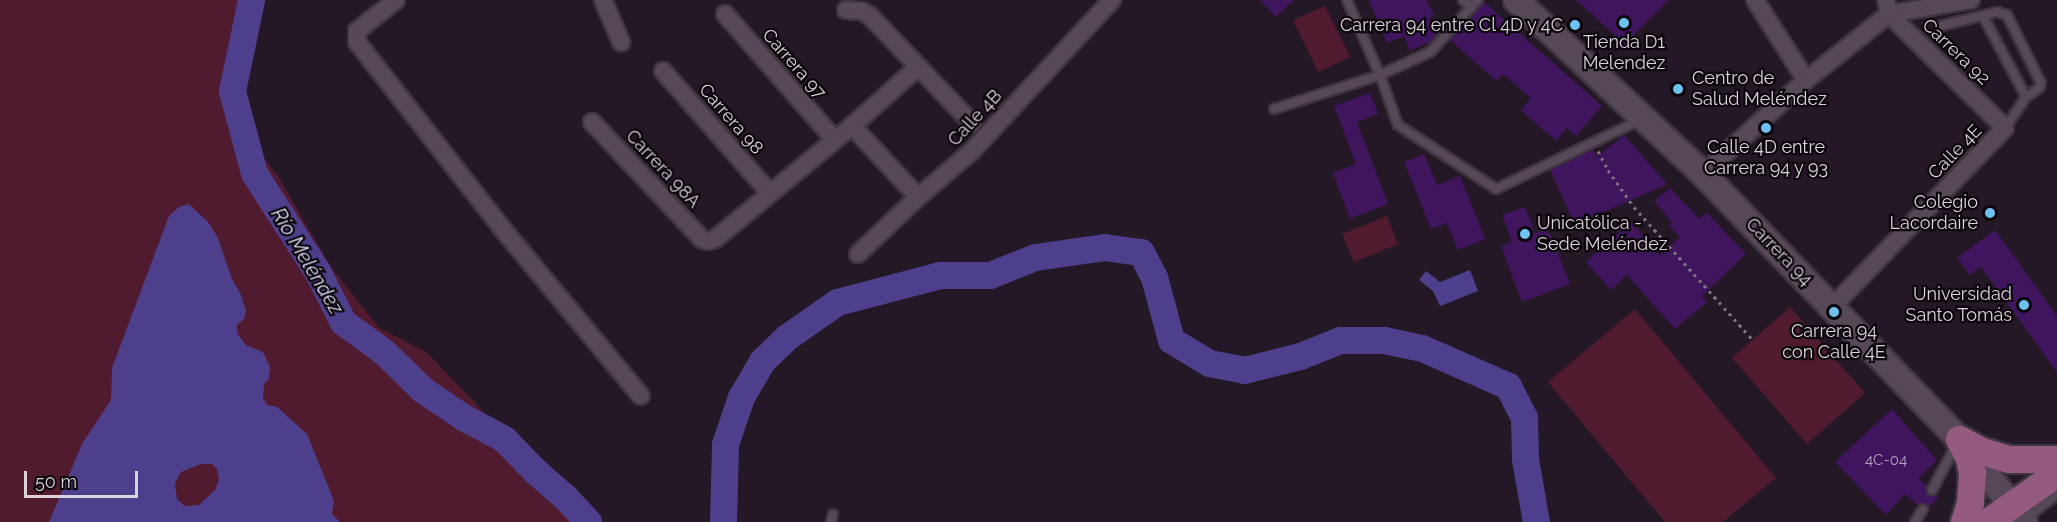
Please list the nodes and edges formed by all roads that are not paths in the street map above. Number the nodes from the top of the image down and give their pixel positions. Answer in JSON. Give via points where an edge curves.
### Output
{"nodes":[{"id":1,"x":396,"y":0,"type":"edge"},
{"id":2,"x":603,"y":0,"type":"edge"},
{"id":3,"x":1112,"y":0,"type":"edge"},
{"id":4,"x":1347,"y":0,"type":"edge"},
{"id":5,"x":1463,"y":0,"type":"edge"},
{"id":6,"x":1478,"y":0,"type":"edge"},
{"id":7,"x":1516,"y":0,"type":"edge"},
{"id":8,"x":1755,"y":0,"type":"edge"},
{"id":9,"x":1971,"y":0,"type":"edge"},
{"id":10,"x":1471,"y":7,"type":"junction"},
{"id":11,"x":1888,"y":7,"type":"edge"},
{"id":12,"x":846,"y":10,"type":"dead end"},
{"id":13,"x":725,"y":14,"type":"dead end"},
{"id":14,"x":1983,"y":16,"type":"junction"},
{"id":15,"x":1940,"y":26,"type":"dead end"},
{"id":16,"x":621,"y":42,"type":"dead end"},
{"id":17,"x":918,"y":67,"type":"junction"},
{"id":18,"x":663,"y":71,"type":"dead end"},
{"id":19,"x":1380,"y":75,"type":"junction"},
{"id":20,"x":1806,"y":80,"type":"junction"},
{"id":21,"x":2026,"y":97,"type":"junction"},
{"id":22,"x":1274,"y":109,"type":"dead end"},
{"id":23,"x":1645,"y":117,"type":"junction"},
{"id":24,"x":592,"y":122,"type":"dead end"},
{"id":25,"x":972,"y":123,"type":"dead end"},
{"id":26,"x":852,"y":126,"type":"junction"},
{"id":27,"x":2005,"y":128,"type":"junction"},
{"id":28,"x":834,"y":139,"type":"junction"},
{"id":29,"x":1703,"y":174,"type":"junction"},
{"id":30,"x":769,"y":192,"type":"junction"},
{"id":31,"x":918,"y":197,"type":"junction"},
{"id":32,"x":858,"y":254,"type":"dead end"},
{"id":33,"x":1832,"y":307,"type":"junction"},
{"id":34,"x":641,"y":396,"type":"dead end"},
{"id":35,"x":1959,"y":439,"type":"junction"},
{"id":36,"x":2057,"y":459,"type":"edge"},
{"id":37,"x":2057,"y":473,"type":"edge"},
{"id":38,"x":1932,"y":490,"type":"dead end"},
{"id":39,"x":2057,"y":495,"type":"edge"},
{"id":40,"x":1923,"y":508,"type":"dead end"},
{"id":41,"x":2017,"y":519,"type":"edge"},
{"id":42,"x":1916,"y":522,"type":"edge"},
{"id":43,"x":1964,"y":522,"type":"edge"},
{"id":44,"x":1987,"y":522,"type":"edge"}],
"edges":[{"from":1,"to":34,"type":"street","via":[[357,31],[357,42]]},
{"from":2,"to":16,"type":"street"},
{"from":3,"to":31,"type":"street","name":"Calle 4B","via":[[972,151]]},
{"from":4,"to":19,"type":"lane"},
{"from":5,"to":10,"type":"lane"},
{"from":6,"to":10,"type":"lane"},
{"from":7,"to":23,"type":"street","name":"Carrera 94"},
{"from":8,"to":20,"type":"street"},
{"from":9,"to":11,"type":"street"},
{"from":10,"to":19,"type":"lane","via":[[1430,52]]},
{"from":11,"to":20,"type":"street"},
{"from":11,"to":27,"type":"street","name":"Carrera 92"},
{"from":12,"to":17,"type":"street","name":"Calle 4B","via":[[870,16]]},
{"from":13,"to":28,"type":"street","name":"Carrera 97"},
{"from":14,"to":15,"type":"lane"},
{"from":14,"to":21,"type":"lane"},
{"from":14,"to":21,"type":"lane","via":[[2003,12],[2013,26],[2040,78],[2039,88]]},
{"from":17,"to":25,"type":"street","name":"Calle 4B"},
{"from":17,"to":26,"type":"street"},
{"from":18,"to":30,"type":"street","name":"Carrera 98"},
{"from":19,"to":22,"type":"lane"},
{"from":19,"to":23,"type":"lane","via":[[1398,125],[1496,189]]},
{"from":20,"to":29,"type":"street"},
{"from":21,"to":27,"type":"lane"},
{"from":23,"to":29,"type":"street","name":"Carrera 94"},
{"from":24,"to":30,"type":"street","name":"Carrera 98A","via":[[702,239],[714,239]]},
{"from":26,"to":28,"type":"street"},
{"from":26,"to":31,"type":"street"},
{"from":27,"to":33,"type":"street","name":"Calle 4E"},
{"from":28,"to":30,"type":"street"},
{"from":29,"to":33,"type":"street","name":"Carrera 94"},
{"from":31,"to":32,"type":"street","name":"Calle 4B"},
{"from":33,"to":35,"type":"street","name":"Carrera 94"},
{"from":35,"to":36,"type":"main road","via":[[2008,459]]},
{"from":35,"to":38,"type":"lane"},
{"from":35,"to":41,"type":"street","name":"Carrera 94"},
{"from":35,"to":43,"type":"main road","via":[[1972,473]]},
{"from":37,"to":41,"type":"main road"},
{"from":39,"to":41,"type":"lane"},
{"from":40,"to":42,"type":"lane"},
{"from":41,"to":44,"type":"main road"}]}
